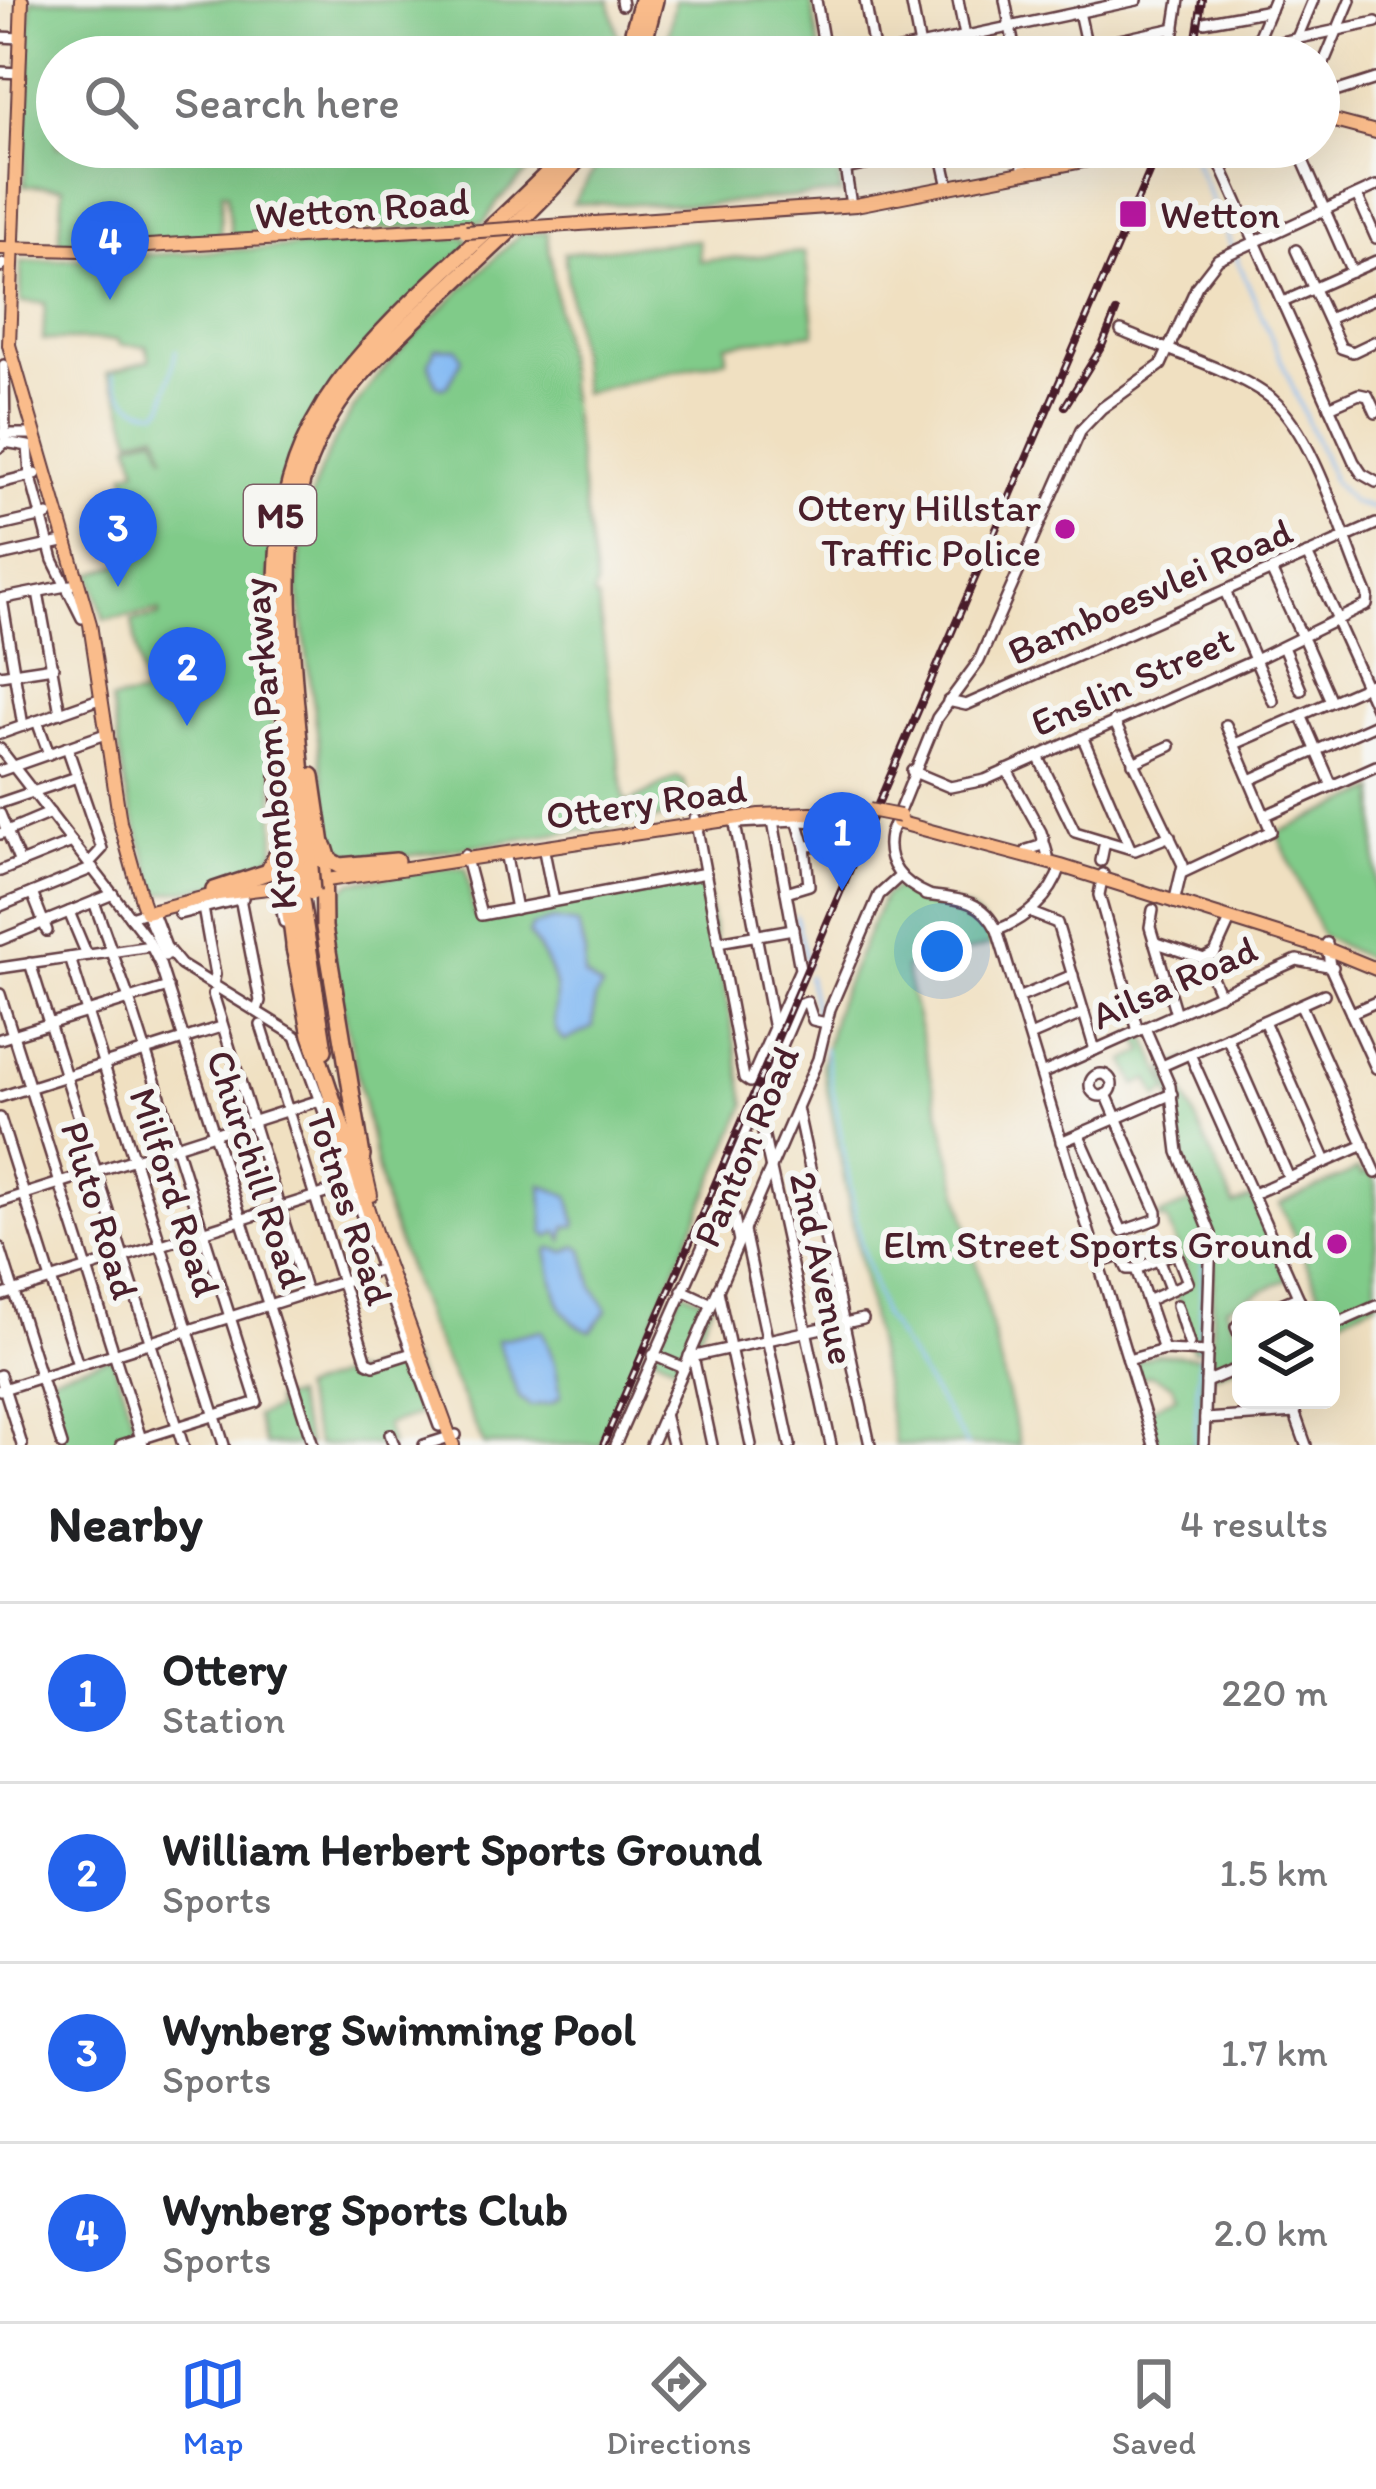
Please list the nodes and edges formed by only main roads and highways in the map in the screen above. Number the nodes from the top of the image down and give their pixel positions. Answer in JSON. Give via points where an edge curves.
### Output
{"nodes":[{"id":1,"x":22,"y":0,"type":"edge"},
{"id":2,"x":643,"y":0,"type":"edge"},
{"id":3,"x":655,"y":0,"type":"edge"},
{"id":4,"x":632,"y":36,"type":"edge"},
{"id":5,"x":646,"y":36,"type":"edge"},
{"id":6,"x":1340,"y":123,"type":"edge"},
{"id":7,"x":1376,"y":132,"type":"edge"},
{"id":8,"x":552,"y":168,"type":"edge"},
{"id":9,"x":568,"y":168,"type":"edge"},
{"id":10,"x":1042,"y":168,"type":"edge"},
{"id":11,"x":7,"y":255,"type":"edge"},
{"id":12,"x":8,"y":345,"type":"edge"},
{"id":13,"x":274,"y":601,"type":"junction"},
{"id":14,"x":291,"y":643,"type":"junction"},
{"id":15,"x":898,"y":819,"type":"junction"},
{"id":16,"x":696,"y":825,"type":"junction"},
{"id":17,"x":321,"y":832,"type":"junction"},
{"id":18,"x":281,"y":836,"type":"junction"},
{"id":19,"x":396,"y":861,"type":"junction"},
{"id":20,"x":1101,"y":872,"type":"junction"},
{"id":21,"x":297,"y":883,"type":"junction"},
{"id":22,"x":214,"y":890,"type":"junction"},
{"id":23,"x":1167,"y":903,"type":"junction"},
{"id":24,"x":148,"y":908,"type":"junction"},
{"id":25,"x":1329,"y":947,"type":"junction"},
{"id":26,"x":1376,"y":967,"type":"edge"},
{"id":27,"x":355,"y":1151,"type":"junction"},
{"id":28,"x":445,"y":1439,"type":"edge"}],
"edges":[{"from":1,"to":11,"type":"main road"},
{"from":2,"to":4,"type":"highway"},
{"from":3,"to":5,"type":"highway"},
{"from":6,"to":7,"type":"main road"},
{"from":8,"to":13,"type":"highway","name":"Kromboom Parkway","number":"M5","via":[[329,397],[284,500]]},
{"from":9,"to":14,"type":"highway","name":"Kromboom Parkway","number":"M5","via":[[367,368],[330,419],[291,527]]},
{"from":10,"to":11,"type":"main road","name":"Wetton Road","bridge":true,"via":[[851,205]]},
{"from":11,"to":12,"type":"main road"},
{"from":12,"to":24,"type":"main road","via":[[67,541]]},
{"from":13,"to":18,"type":"highway"},
{"from":13,"to":21,"type":"highway","name":"Kromboom Parkway","number":"M5"},
{"from":14,"to":17,"type":"highway"},
{"from":14,"to":21,"type":"highway","name":"Kromboom Parkway","number":"M5"},
{"from":15,"to":16,"type":"main road","name":"Ottery Road","bridge":true,"via":[[777,807]]},
{"from":15,"to":20,"type":"main road","name":"Ottery Road"},
{"from":15,"to":20,"type":"main road","name":"Ottery Road"},
{"from":16,"to":19,"type":"main road","name":"Ottery Road"},
{"from":16,"to":21,"type":"main road","name":"Ottery Road"},
{"from":17,"to":19,"type":"highway","via":[[335,865]]},
{"from":17,"to":21,"type":"highway"},
{"from":18,"to":21,"type":"highway"},
{"from":18,"to":22,"type":"highway","via":[[270,870]]},
{"from":19,"to":21,"type":"main road","name":"Ottery Road"},
{"from":20,"to":23,"type":"main road","name":"Ottery Road"},
{"from":20,"to":23,"type":"main road","name":"Ottery Road"},
{"from":21,"to":22,"type":"main road","name":"Ottery Road"},
{"from":21,"to":24,"type":"main road","name":"Ottery Road"},
{"from":21,"to":27,"type":"highway","name":"Kromboom Parkway","number":"M5","via":[[318,1017]]},
{"from":21,"to":27,"type":"highway","via":[[327,956]]},
{"from":21,"to":27,"type":"highway","via":[[295,952],[310,1036]]},
{"from":22,"to":24,"type":"main road","name":"Ottery Road"},
{"from":23,"to":25,"type":"main road","name":"Ottery Road"},
{"from":23,"to":25,"type":"main road","name":"Ottery Road"},
{"from":25,"to":26,"type":"main road","name":"Ottery Road"},
{"from":27,"to":28,"type":"main road","number":"M5"},
{"from":27,"to":28,"type":"main road","number":"M5"}]}
